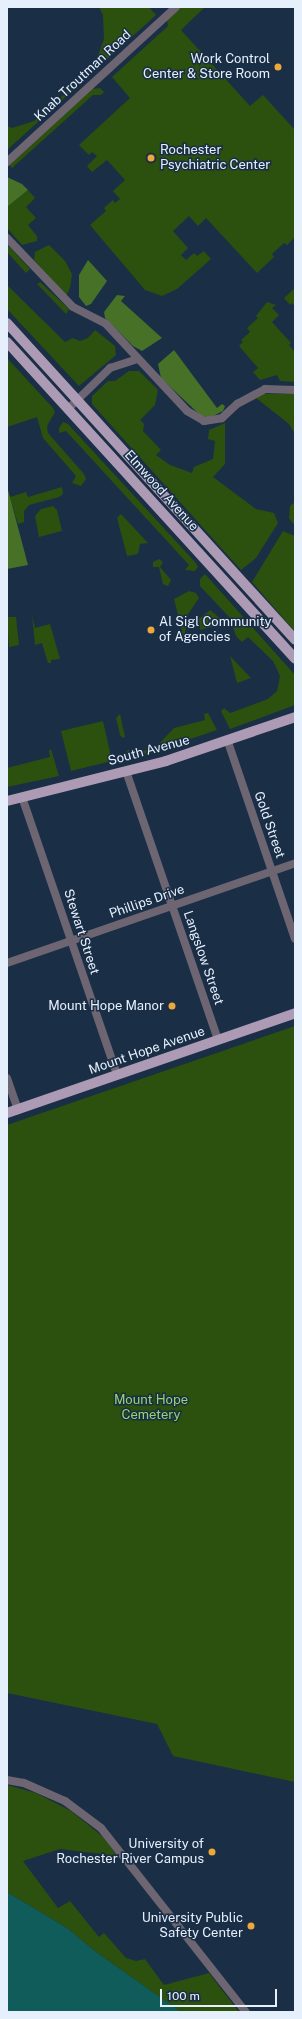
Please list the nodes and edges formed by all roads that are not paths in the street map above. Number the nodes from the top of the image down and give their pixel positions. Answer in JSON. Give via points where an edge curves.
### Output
{"nodes":[{"id":1,"x":176,"y":7,"type":"edge"},
{"id":2,"x":7,"y":162,"type":"edge"},
{"id":3,"x":7,"y":238,"type":"edge"},
{"id":4,"x":7,"y":323,"type":"edge"},
{"id":5,"x":7,"y":342,"type":"edge"},
{"id":6,"x":138,"y":360,"type":"junction"},
{"id":7,"x":295,"y":390,"type":"edge"},
{"id":8,"x":78,"y":399,"type":"junction"},
{"id":9,"x":68,"y":409,"type":"junction"},
{"id":10,"x":295,"y":639,"type":"edge"},
{"id":11,"x":295,"y":659,"type":"edge"},
{"id":12,"x":295,"y":717,"type":"edge"},
{"id":13,"x":228,"y":742,"type":"junction"},
{"id":14,"x":126,"y":771,"type":"junction"},
{"id":15,"x":22,"y":797,"type":"junction"},
{"id":16,"x":7,"y":801,"type":"edge"},
{"id":17,"x":295,"y":863,"type":"edge"},
{"id":18,"x":272,"y":871,"type":"junction"},
{"id":19,"x":172,"y":906,"type":"junction"},
{"id":20,"x":295,"y":939,"type":"edge"},
{"id":21,"x":70,"y":941,"type":"junction"},
{"id":22,"x":7,"y":963,"type":"edge"},
{"id":23,"x":295,"y":1013,"type":"edge"},
{"id":24,"x":218,"y":1040,"type":"junction"},
{"id":25,"x":117,"y":1075,"type":"junction"},
{"id":26,"x":7,"y":1078,"type":"edge"},
{"id":27,"x":18,"y":1110,"type":"junction"},
{"id":28,"x":7,"y":1113,"type":"edge"},
{"id":29,"x":7,"y":1780,"type":"edge"},
{"id":30,"x":246,"y":2012,"type":"edge"}],
"edges":[{"from":1,"to":2,"type":"street","name":"Knab Troutman Road"},
{"from":3,"to":6,"type":"street","via":[[74,308],[106,324]]},
{"from":4,"to":8,"type":"main road","name":"Elmwood Avenue"},
{"from":5,"to":9,"type":"main road","name":"Elmwood Avenue"},
{"from":6,"to":7,"type":"street","via":[[187,411],[204,421],[222,418],[237,404],[265,389]]},
{"from":6,"to":8,"type":"street","via":[[110,368]]},
{"from":8,"to":9,"type":"street"},
{"from":8,"to":10,"type":"main road","name":"Elmwood Avenue"},
{"from":9,"to":11,"type":"main road","name":"Elmwood Avenue"},
{"from":12,"to":13,"type":"main road","name":"South Avenue"},
{"from":13,"to":14,"type":"main road","name":"South Avenue"},
{"from":13,"to":18,"type":"street","name":"Gold Street"},
{"from":14,"to":15,"type":"main road","name":"South Avenue"},
{"from":14,"to":19,"type":"street","name":"Langslow Street"},
{"from":15,"to":16,"type":"main road","name":"South Avenue"},
{"from":15,"to":21,"type":"street","name":"Stewart Street"},
{"from":17,"to":18,"type":"street","name":"Phillips Drive"},
{"from":18,"to":19,"type":"street","name":"Phillips Drive"},
{"from":18,"to":20,"type":"street","name":"Gold Street"},
{"from":19,"to":21,"type":"street","name":"Phillips Drive"},
{"from":19,"to":24,"type":"street","name":"Langslow Street"},
{"from":21,"to":22,"type":"street","name":"Phillips Drive"},
{"from":21,"to":25,"type":"street","name":"Stewart Street"},
{"from":23,"to":24,"type":"main road","name":"Mount Hope Avenue"},
{"from":24,"to":25,"type":"main road","name":"Mount Hope Avenue"},
{"from":25,"to":27,"type":"main road","name":"Mount Hope Avenue"},
{"from":26,"to":27,"type":"street"},
{"from":27,"to":28,"type":"main road","name":"Mount Hope Avenue"},
{"from":29,"to":30,"type":"street","via":[[24,1783],[65,1801],[104,1831]]}]}
